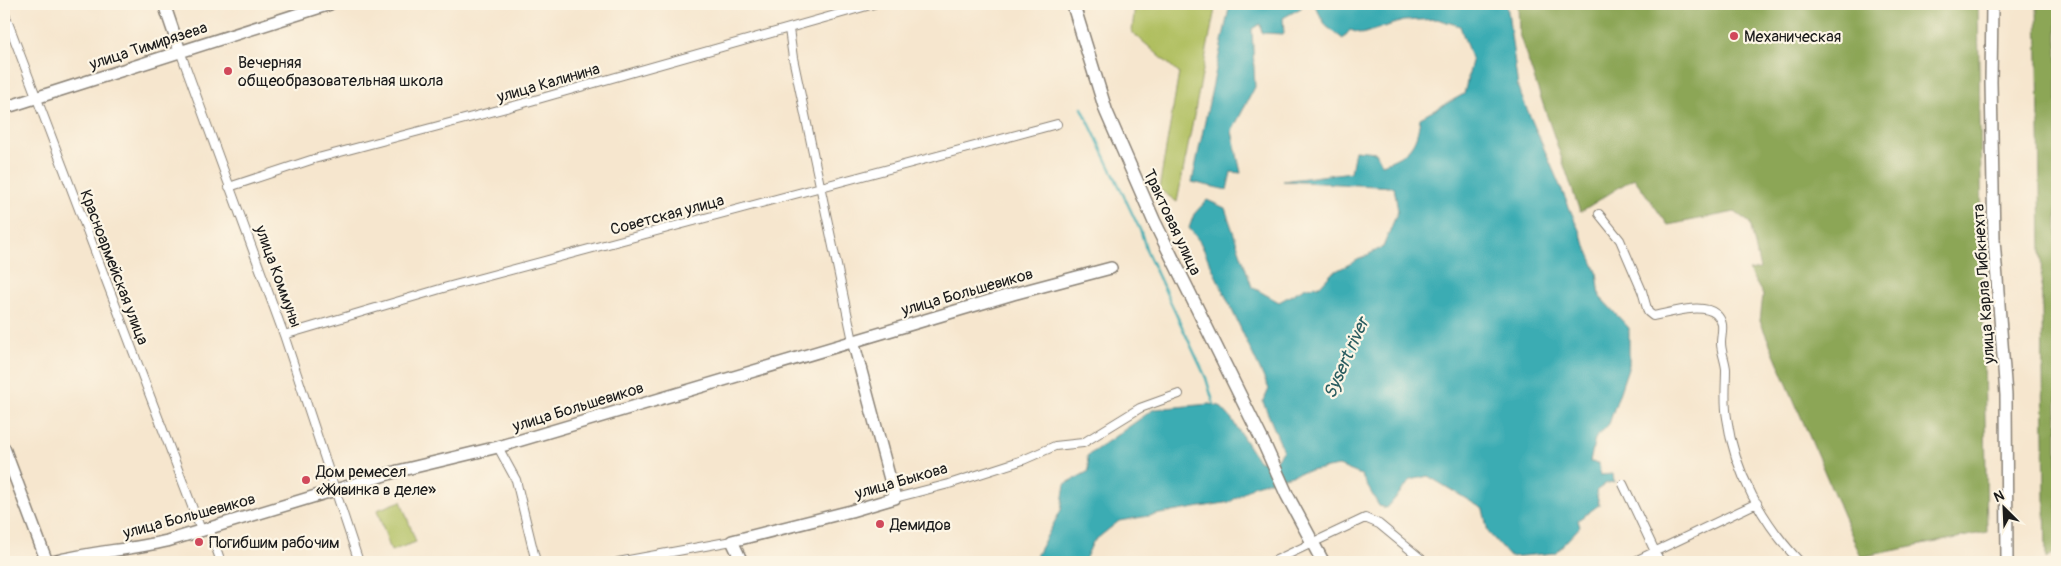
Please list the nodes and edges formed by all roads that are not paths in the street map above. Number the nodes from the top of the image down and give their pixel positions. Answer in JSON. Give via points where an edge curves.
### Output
{"nodes":[{"id":1,"x":164,"y":4,"type":"edge"},
{"id":2,"x":330,"y":4,"type":"edge"},
{"id":3,"x":874,"y":4,"type":"edge"},
{"id":4,"x":1073,"y":4,"type":"edge"},
{"id":5,"x":1992,"y":4,"type":"edge"},
{"id":6,"x":4,"y":12,"type":"edge"},
{"id":7,"x":789,"y":29,"type":"junction"},
{"id":8,"x":180,"y":51,"type":"junction"},
{"id":9,"x":36,"y":98,"type":"junction"},
{"id":10,"x":4,"y":108,"type":"edge"},
{"id":11,"x":1057,"y":124,"type":"dead end"},
{"id":12,"x":229,"y":187,"type":"junction"},
{"id":13,"x":820,"y":188,"type":"junction"},
{"id":14,"x":1599,"y":214,"type":"dead end"},
{"id":15,"x":1111,"y":268,"type":"dead end"},
{"id":16,"x":284,"y":335,"type":"junction"},
{"id":17,"x":853,"y":341,"type":"junction"},
{"id":18,"x":1179,"y":394,"type":"dead end"},
{"id":19,"x":498,"y":447,"type":"junction"},
{"id":20,"x":4,"y":448,"type":"edge"},
{"id":21,"x":1623,"y":484,"type":"dead end"},
{"id":22,"x":335,"y":491,"type":"junction"},
{"id":23,"x":895,"y":498,"type":"junction"},
{"id":24,"x":1757,"y":504,"type":"junction"},
{"id":25,"x":205,"y":529,"type":"junction"},
{"id":26,"x":732,"y":540,"type":"junction"},
{"id":27,"x":1314,"y":543,"type":"junction"},
{"id":28,"x":1655,"y":552,"type":"junction"},
{"id":29,"x":47,"y":562,"type":"edge"},
{"id":30,"x":52,"y":562,"type":"edge"},
{"id":31,"x":221,"y":562,"type":"edge"},
{"id":32,"x":359,"y":562,"type":"edge"},
{"id":33,"x":536,"y":562,"type":"edge"},
{"id":34,"x":618,"y":562,"type":"edge"},
{"id":35,"x":742,"y":562,"type":"edge"},
{"id":36,"x":1272,"y":562,"type":"edge"},
{"id":37,"x":1323,"y":562,"type":"edge"},
{"id":38,"x":1425,"y":562,"type":"edge"},
{"id":39,"x":1633,"y":562,"type":"edge"},
{"id":40,"x":1660,"y":562,"type":"edge"},
{"id":41,"x":1800,"y":562,"type":"edge"},
{"id":42,"x":2008,"y":562,"type":"edge"}],
"edges":[{"from":1,"to":8,"type":"street","name":"улица Коммуны"},
{"from":2,"to":8,"type":"street","name":"улица Тимирязева"},
{"from":3,"to":7,"type":"street","name":"улица Калинина"},
{"from":4,"to":27,"type":"main road","name":"Трактовая улица","via":[[1106,111],[1130,169]]},
{"from":5,"to":42,"type":"street","name":"улица Карла Либкнехта","via":[[1994,240],[2006,395]]},
{"from":6,"to":9,"type":"street","name":"Красноармейская улица"},
{"from":7,"to":12,"type":"street","name":"улица Калинина","via":[[314,159]]},
{"from":7,"to":13,"type":"street"},
{"from":8,"to":9,"type":"street","name":"улица Тимирязева"},
{"from":8,"to":12,"type":"street","name":"улица Коммуны"},
{"from":9,"to":10,"type":"street","name":"улица Тимирязева"},
{"from":9,"to":25,"type":"street","name":"Красноармейская улица"},
{"from":11,"to":13,"type":"street","name":"Советская улица"},
{"from":12,"to":16,"type":"street","name":"улица Коммуны"},
{"from":13,"to":16,"type":"street","name":"Советская улица","via":[[447,287]]},
{"from":13,"to":17,"type":"street"},
{"from":14,"to":24,"type":"street","via":[[1620,240],[1648,312],[1653,316],[1688,308],[1703,310],[1716,314],[1722,323],[1726,417],[1733,452]]},
{"from":15,"to":17,"type":"street","name":"улица Большевиков"},
{"from":16,"to":22,"type":"street","name":"улица Коммуны"},
{"from":17,"to":19,"type":"street","name":"улица Большевиков"},
{"from":17,"to":23,"type":"street"},
{"from":18,"to":23,"type":"street","name":"улица Быкова","via":[[1140,408],[1084,443],[1055,446],[968,478]]},
{"from":19,"to":22,"type":"street","name":"улица Большевиков","via":[[398,471]]},
{"from":19,"to":33,"type":"street","via":[[516,480]]},
{"from":20,"to":29,"type":"street"},
{"from":21,"to":28,"type":"street"},
{"from":22,"to":25,"type":"street","name":"улица Большевиков"},
{"from":22,"to":32,"type":"street","name":"улица Коммуны"},
{"from":23,"to":26,"type":"street","name":"улица Быкова"},
{"from":24,"to":28,"type":"street"},
{"from":24,"to":41,"type":"street","via":[[1778,538]]},
{"from":25,"to":30,"type":"street","name":"улица Большевиков","via":[[136,548]]},
{"from":25,"to":31,"type":"street","name":"Красноармейская улица"},
{"from":26,"to":34,"type":"street","name":"улица Быкова"},
{"from":26,"to":35,"type":"street"},
{"from":27,"to":36,"type":"street"},
{"from":27,"to":37,"type":"main road","name":"Трактовая улица"},
{"from":27,"to":38,"type":"street","via":[[1365,518],[1379,524]]},
{"from":28,"to":39,"type":"street"},
{"from":28,"to":40,"type":"street"}]}
